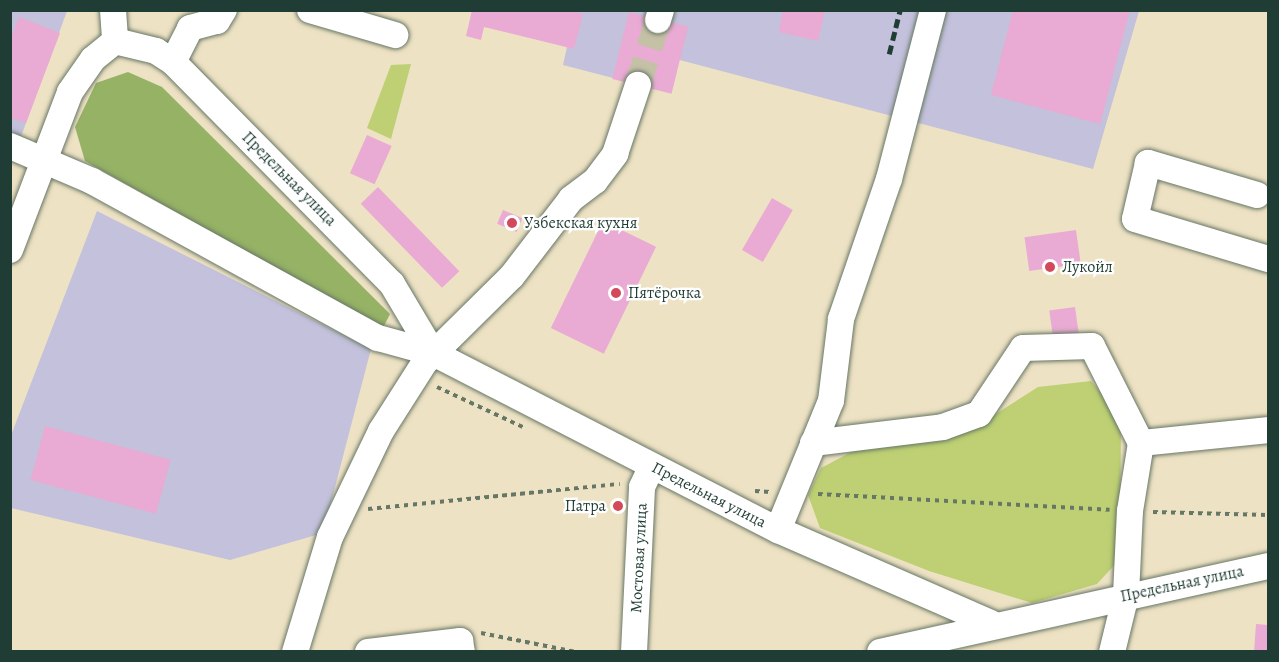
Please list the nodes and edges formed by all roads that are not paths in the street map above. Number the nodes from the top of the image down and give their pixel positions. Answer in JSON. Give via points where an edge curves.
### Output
{"nodes":[{"id":1,"x":224,"y":10,"type":"edge"},
{"id":2,"x":310,"y":10,"type":"edge"},
{"id":3,"x":933,"y":10,"type":"edge"},
{"id":4,"x":110,"y":12,"type":"edge"},
{"id":5,"x":395,"y":35,"type":"dead end"},
{"id":6,"x":115,"y":41,"type":"junction"},
{"id":7,"x":173,"y":62,"type":"junction"},
{"id":8,"x":638,"y":85,"type":"tunnel mouth"},
{"id":9,"x":10,"y":146,"type":"edge"},
{"id":10,"x":45,"y":160,"type":"junction"},
{"id":11,"x":1257,"y":195,"type":"dead end"},
{"id":12,"x":10,"y":250,"type":"edge"},
{"id":13,"x":1269,"y":259,"type":"edge"},
{"id":14,"x":433,"y":353,"type":"junction"},
{"id":15,"x":1269,"y":430,"type":"edge"},
{"id":16,"x":1141,"y":442,"type":"junction"},
{"id":17,"x":813,"y":443,"type":"junction"},
{"id":18,"x":652,"y":466,"type":"junction"},
{"id":19,"x":778,"y":530,"type":"junction"},
{"id":20,"x":1269,"y":566,"type":"edge"},
{"id":21,"x":1125,"y":595,"type":"junction"},
{"id":22,"x":990,"y":623,"type":"junction"},
{"id":23,"x":461,"y":646,"type":"edge"},
{"id":24,"x":295,"y":651,"type":"edge"},
{"id":25,"x":368,"y":651,"type":"edge"},
{"id":26,"x":634,"y":651,"type":"edge"},
{"id":27,"x":880,"y":651,"type":"edge"},
{"id":28,"x":1112,"y":651,"type":"edge"}],
"edges":[{"from":1,"to":7,"type":"street","via":[[217,21],[190,28]]},
{"from":2,"to":5,"type":"street"},
{"from":3,"to":17,"type":"street","via":[[889,179],[841,319],[831,401]]},
{"from":4,"to":6,"type":"street"},
{"from":6,"to":7,"type":"street","name":"Предельная улица","via":[[156,51]]},
{"from":6,"to":10,"type":"street","via":[[93,59],[70,92]]},
{"from":7,"to":14,"type":"street","name":"Предельная улица","via":[[392,284]]},
{"from":8,"to":14,"type":"street","via":[[615,154],[595,181],[571,198],[512,276]]},
{"from":9,"to":10,"type":"street","name":"Предельная улица"},
{"from":10,"to":12,"type":"street"},
{"from":10,"to":14,"type":"street","name":"Предельная улица","via":[[378,338]]},
{"from":11,"to":13,"type":"street","via":[[1148,163],[1135,219]]},
{"from":14,"to":18,"type":"street","name":"Предельная улица"},
{"from":14,"to":24,"type":"street","via":[[340,512]]},
{"from":15,"to":16,"type":"street"},
{"from":16,"to":17,"type":"street","via":[[1092,346],[1023,348],[979,414],[943,427]]},
{"from":16,"to":21,"type":"street","via":[[1130,511]]},
{"from":17,"to":19,"type":"street"},
{"from":18,"to":19,"type":"street","name":"Предельная улица"},
{"from":18,"to":26,"type":"street","name":"Мостовая улица","via":[[642,487]]},
{"from":19,"to":22,"type":"street","name":"Предельная улица"},
{"from":20,"to":21,"type":"street","name":"Предельная улица"},
{"from":21,"to":22,"type":"street","name":"Предельная улица"},
{"from":21,"to":28,"type":"street"},
{"from":22,"to":27,"type":"street","name":"Предельная улица"},
{"from":23,"to":25,"type":"street"}]}
